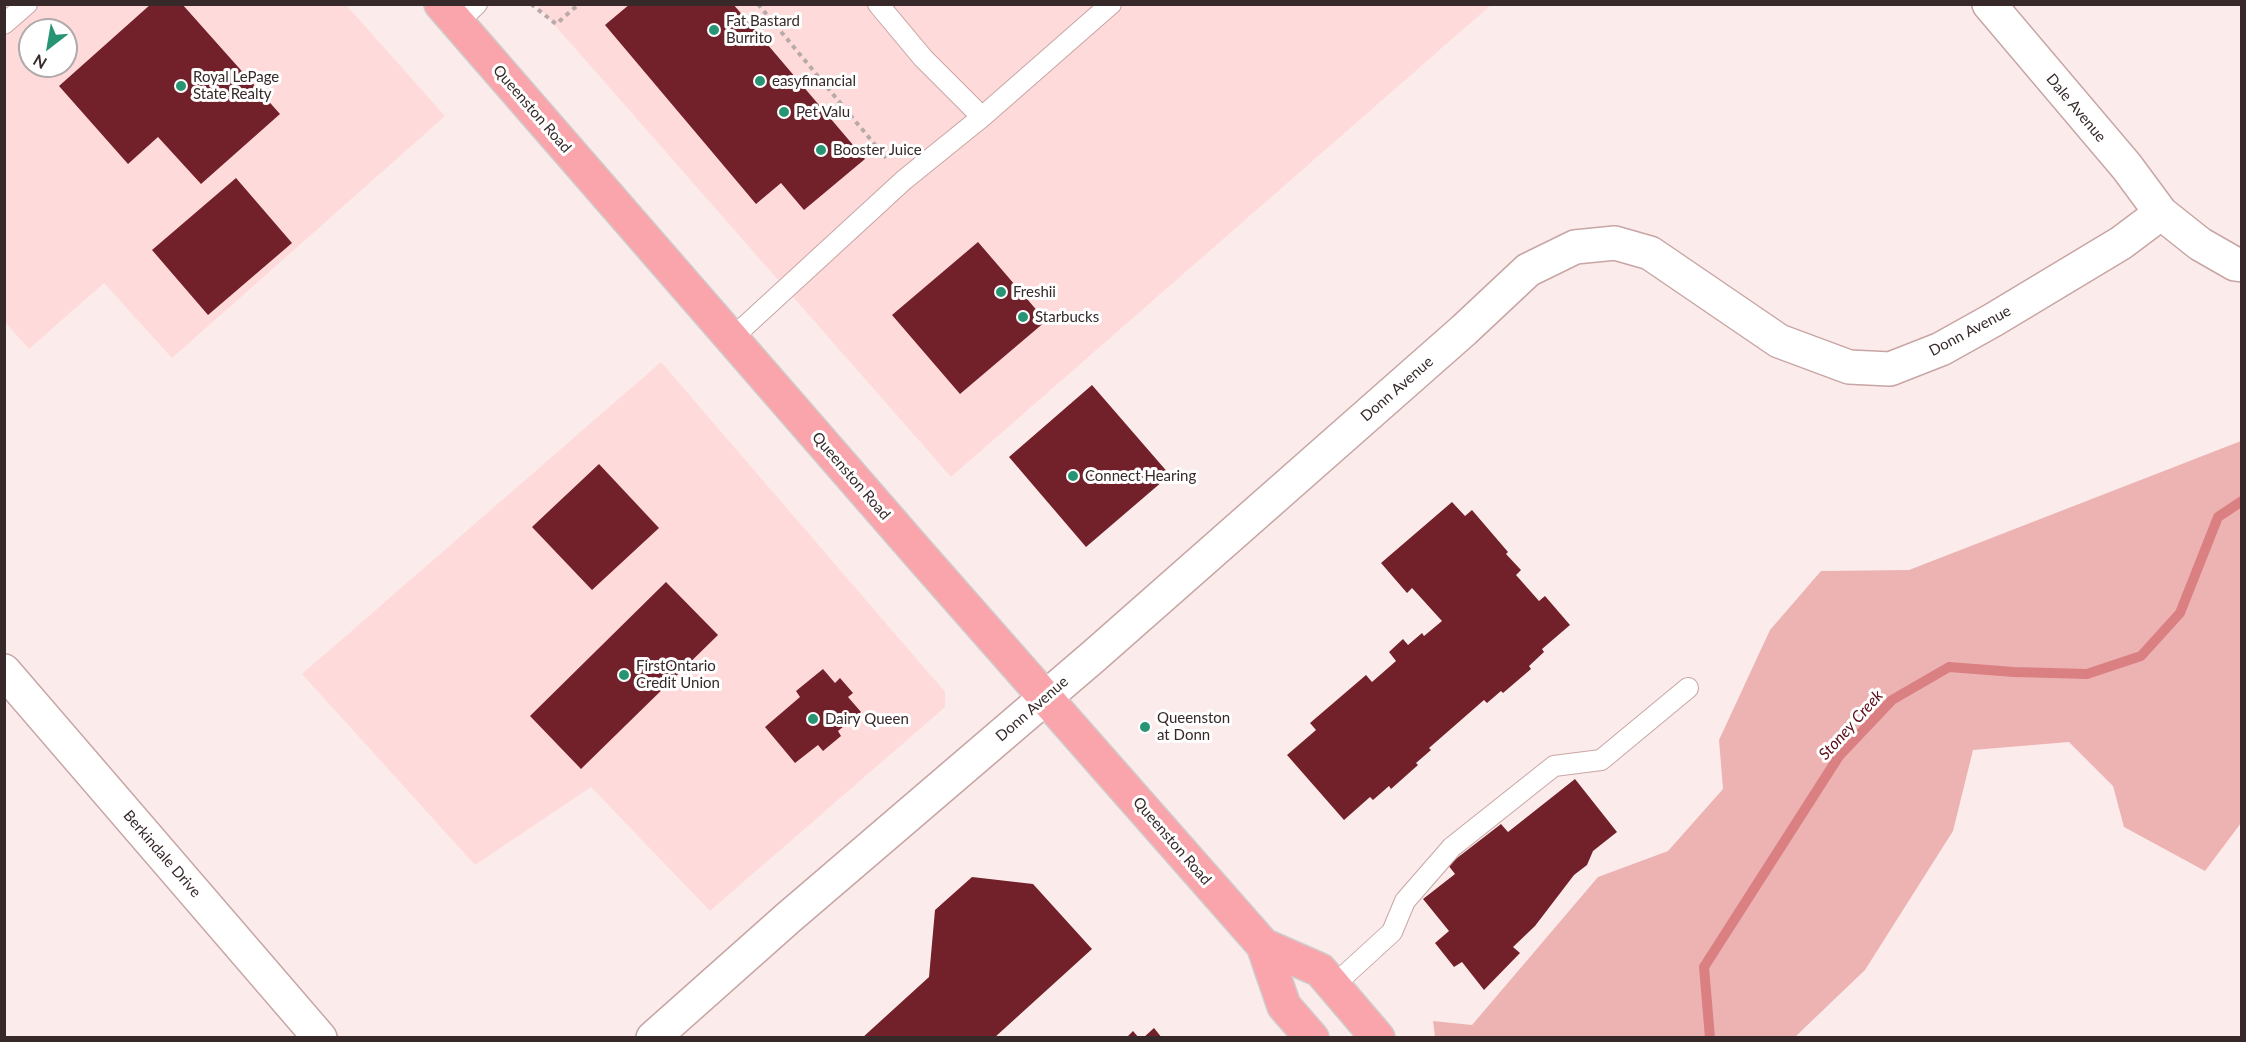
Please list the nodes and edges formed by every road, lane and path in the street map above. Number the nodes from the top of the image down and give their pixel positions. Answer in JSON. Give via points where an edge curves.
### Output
{"nodes":[{"id":1,"x":27,"y":4,"type":"edge"},
{"id":2,"x":531,"y":4,"type":"edge"},
{"id":3,"x":579,"y":4,"type":"edge"},
{"id":4,"x":758,"y":4,"type":"edge"},
{"id":5,"x":878,"y":4,"type":"edge"},
{"id":6,"x":1111,"y":4,"type":"edge"},
{"id":7,"x":1989,"y":4,"type":"edge"},
{"id":8,"x":459,"y":11,"type":"edge"},
{"id":9,"x":4,"y":24,"type":"edge"},
{"id":10,"x":982,"y":117,"type":"junction"},
{"id":11,"x":904,"y":180,"type":"junction"},
{"id":12,"x":2161,"y":213,"type":"junction"},
{"id":13,"x":2241,"y":265,"type":"edge"},
{"id":14,"x":731,"y":339,"type":"junction"},
{"id":15,"x":4,"y":671,"type":"edge"},
{"id":16,"x":1688,"y":688,"type":"dead end"},
{"id":17,"x":1045,"y":698,"type":"junction"},
{"id":18,"x":1263,"y":945,"type":"junction"},
{"id":19,"x":1333,"y":986,"type":"junction"},
{"id":20,"x":320,"y":1038,"type":"edge"},
{"id":21,"x":652,"y":1038,"type":"edge"},
{"id":22,"x":1312,"y":1038,"type":"edge"},
{"id":23,"x":1378,"y":1038,"type":"edge"}],
"edges":[{"from":1,"to":9,"type":"lane"},
{"from":2,"to":3,"type":"path","via":[[556,24]]},
{"from":4,"to":11,"type":"path"},
{"from":5,"to":10,"type":"lane","via":[[923,58]]},
{"from":6,"to":10,"type":"lane"},
{"from":7,"to":12,"type":"street","name":"Dale Avenue"},
{"from":8,"to":14,"type":"main road","name":"Queenston Road"},
{"from":10,"to":11,"type":"lane"},
{"from":11,"to":14,"type":"lane"},
{"from":12,"to":13,"type":"street","via":[[2200,244]]},
{"from":12,"to":17,"type":"street","name":"Donn Avenue","via":[[2121,243],[1993,320],[1941,349],[1890,369],[1849,368],[1779,341],[1650,253],[1615,243],[1575,247],[1528,270]]},
{"from":14,"to":17,"type":"main road","name":"Queenston Road"},
{"from":15,"to":20,"type":"street","name":"Berkindale Drive"},
{"from":16,"to":19,"type":"lane","via":[[1600,760],[1554,765],[1452,847],[1406,901],[1392,932]]},
{"from":17,"to":18,"type":"main road","name":"Queenston Road"},
{"from":17,"to":21,"type":"street","name":"Donn Avenue"},
{"from":18,"to":19,"type":"main road","name":"Queenston Road","via":[[1320,970]]},
{"from":18,"to":22,"type":"main road","name":"Queenston Road","via":[[1284,1006]]},
{"from":19,"to":23,"type":"main road","name":"Queenston Road"}]}
